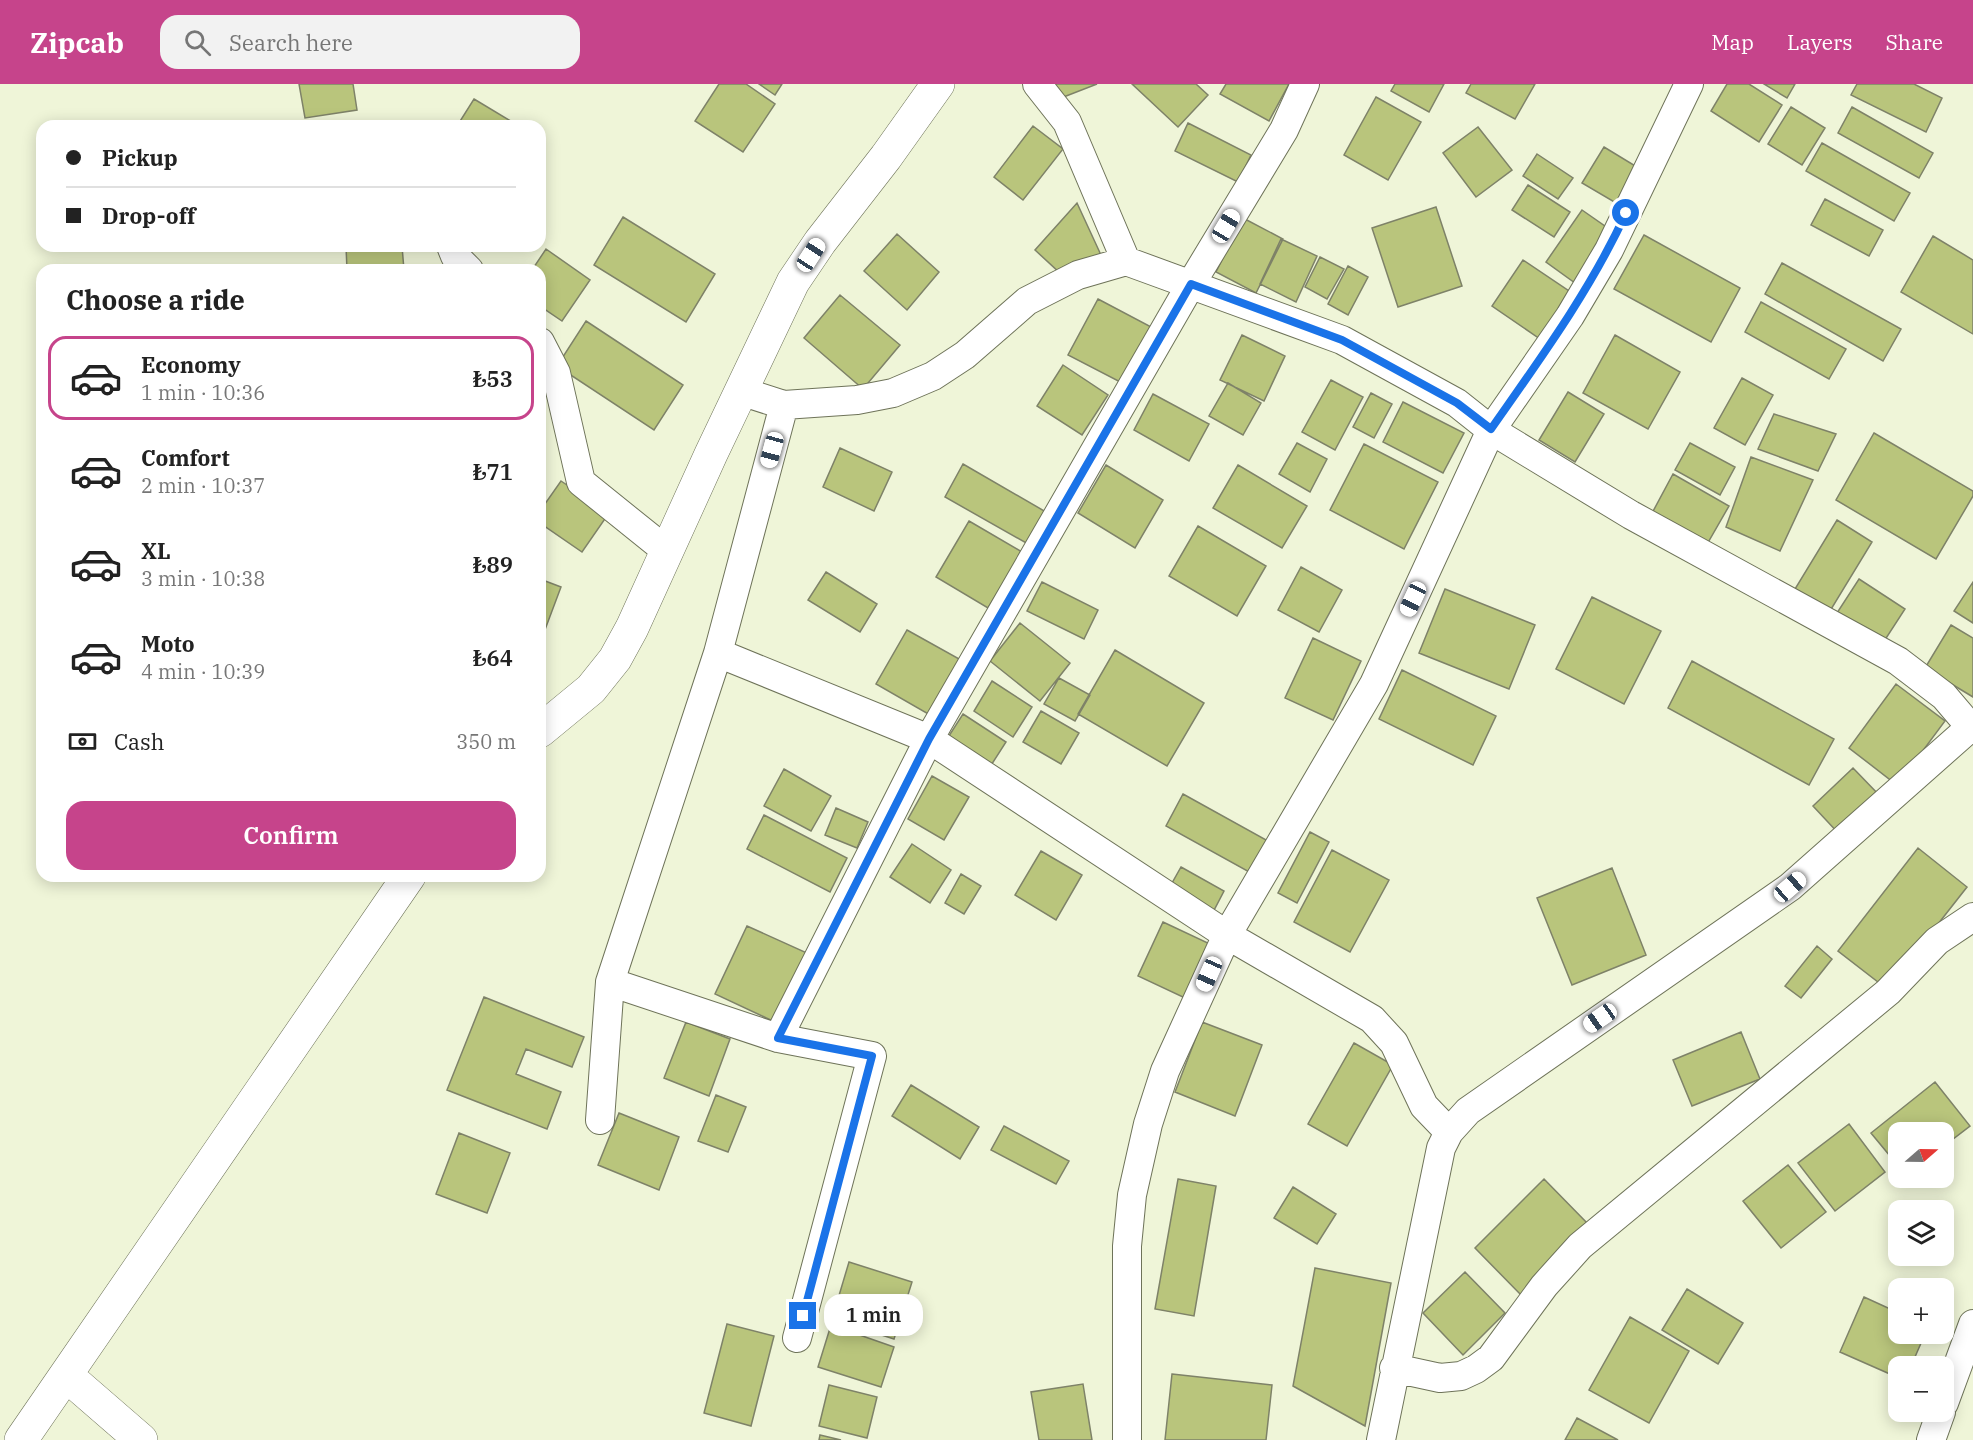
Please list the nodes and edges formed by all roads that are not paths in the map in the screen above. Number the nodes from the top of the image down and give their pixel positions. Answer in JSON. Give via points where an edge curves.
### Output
{"nodes":[{"id":1,"x":938,"y":84,"type":"edge"},
{"id":2,"x":1037,"y":84,"type":"edge"},
{"id":3,"x":1305,"y":84,"type":"edge"},
{"id":4,"x":1689,"y":84,"type":"edge"},
{"id":5,"x":454,"y":252,"type":"edge"},
{"id":6,"x":1126,"y":261,"type":"junction"},
{"id":7,"x":464,"y":264,"type":"edge"},
{"id":8,"x":1191,"y":284,"type":"junction"},
{"id":9,"x":546,"y":354,"type":"edge"},
{"id":10,"x":740,"y":391,"type":"junction"},
{"id":11,"x":784,"y":405,"type":"junction"},
{"id":12,"x":1491,"y":429,"type":"junction"},
{"id":13,"x":668,"y":552,"type":"junction"},
{"id":14,"x":718,"y":653,"type":"junction"},
{"id":15,"x":546,"y":726,"type":"edge"},
{"id":16,"x":1972,"y":727,"type":"edge"},
{"id":17,"x":929,"y":739,"type":"junction"},
{"id":18,"x":405,"y":882,"type":"edge"},
{"id":19,"x":1973,"y":917,"type":"edge"},
{"id":20,"x":1227,"y":935,"type":"junction"},
{"id":21,"x":610,"y":982,"type":"junction"},
{"id":22,"x":778,"y":1038,"type":"junction"},
{"id":23,"x":600,"y":1120,"type":"dead end"},
{"id":24,"x":1449,"y":1132,"type":"junction"},
{"id":25,"x":1973,"y":1324,"type":"edge"},
{"id":26,"x":797,"y":1338,"type":"dead end"},
{"id":27,"x":1394,"y":1368,"type":"junction"},
{"id":28,"x":66,"y":1375,"type":"junction"},
{"id":29,"x":1954,"y":1376,"type":"edge"},
{"id":30,"x":1937,"y":1422,"type":"edge"},
{"id":31,"x":31,"y":1436,"type":"edge"},
{"id":32,"x":141,"y":1440,"type":"edge"},
{"id":33,"x":1127,"y":1440,"type":"edge"},
{"id":34,"x":1381,"y":1440,"type":"edge"},
{"id":35,"x":1931,"y":1440,"type":"edge"}],
"edges":[{"from":1,"to":10,"type":"street","via":[[793,282]]},
{"from":2,"to":6,"type":"street","via":[[1067,122]]},
{"from":3,"to":8,"type":"street","via":[[1284,130]]},
{"from":4,"to":12,"type":"street","via":[[1609,250],[1570,316]]},
{"from":5,"to":7,"type":"street"},
{"from":6,"to":8,"type":"street"},
{"from":6,"to":11,"type":"street","via":[[1078,274],[1027,301],[965,355],[933,376],[893,393],[857,400]]},
{"from":8,"to":12,"type":"street","via":[[1342,340],[1457,403]]},
{"from":8,"to":17,"type":"street"},
{"from":9,"to":13,"type":"street","via":[[556,373],[581,482]]},
{"from":10,"to":11,"type":"street"},
{"from":10,"to":13,"type":"street"},
{"from":11,"to":14,"type":"street"},
{"from":12,"to":16,"type":"street","via":[[1631,515],[1898,661],[1944,696]]},
{"from":12,"to":20,"type":"street","via":[[1374,684]]},
{"from":13,"to":15,"type":"street","via":[[615,659],[591,689]]},
{"from":14,"to":17,"type":"street"},
{"from":14,"to":21,"type":"street"},
{"from":16,"to":24,"type":"street","via":[[1790,887],[1467,1110]]},
{"from":17,"to":20,"type":"street"},
{"from":17,"to":22,"type":"street"},
{"from":18,"to":28,"type":"street"},
{"from":19,"to":27,"type":"street","via":[[1937,941],[1888,992],[1580,1246],[1544,1286],[1491,1358],[1461,1376],[1440,1378]]},
{"from":20,"to":24,"type":"street","via":[[1372,1019],[1394,1043],[1424,1106]]},
{"from":20,"to":33,"type":"street","via":[[1165,1071],[1132,1195],[1126,1246]]},
{"from":21,"to":22,"type":"street"},
{"from":21,"to":23,"type":"street"},
{"from":22,"to":26,"type":"street","via":[[872,1056]]},
{"from":24,"to":27,"type":"street","via":[[1441,1148]]},
{"from":25,"to":29,"type":"street"},
{"from":27,"to":34,"type":"street"},
{"from":28,"to":31,"type":"street"},
{"from":28,"to":32,"type":"street"},
{"from":30,"to":35,"type":"street"}]}
